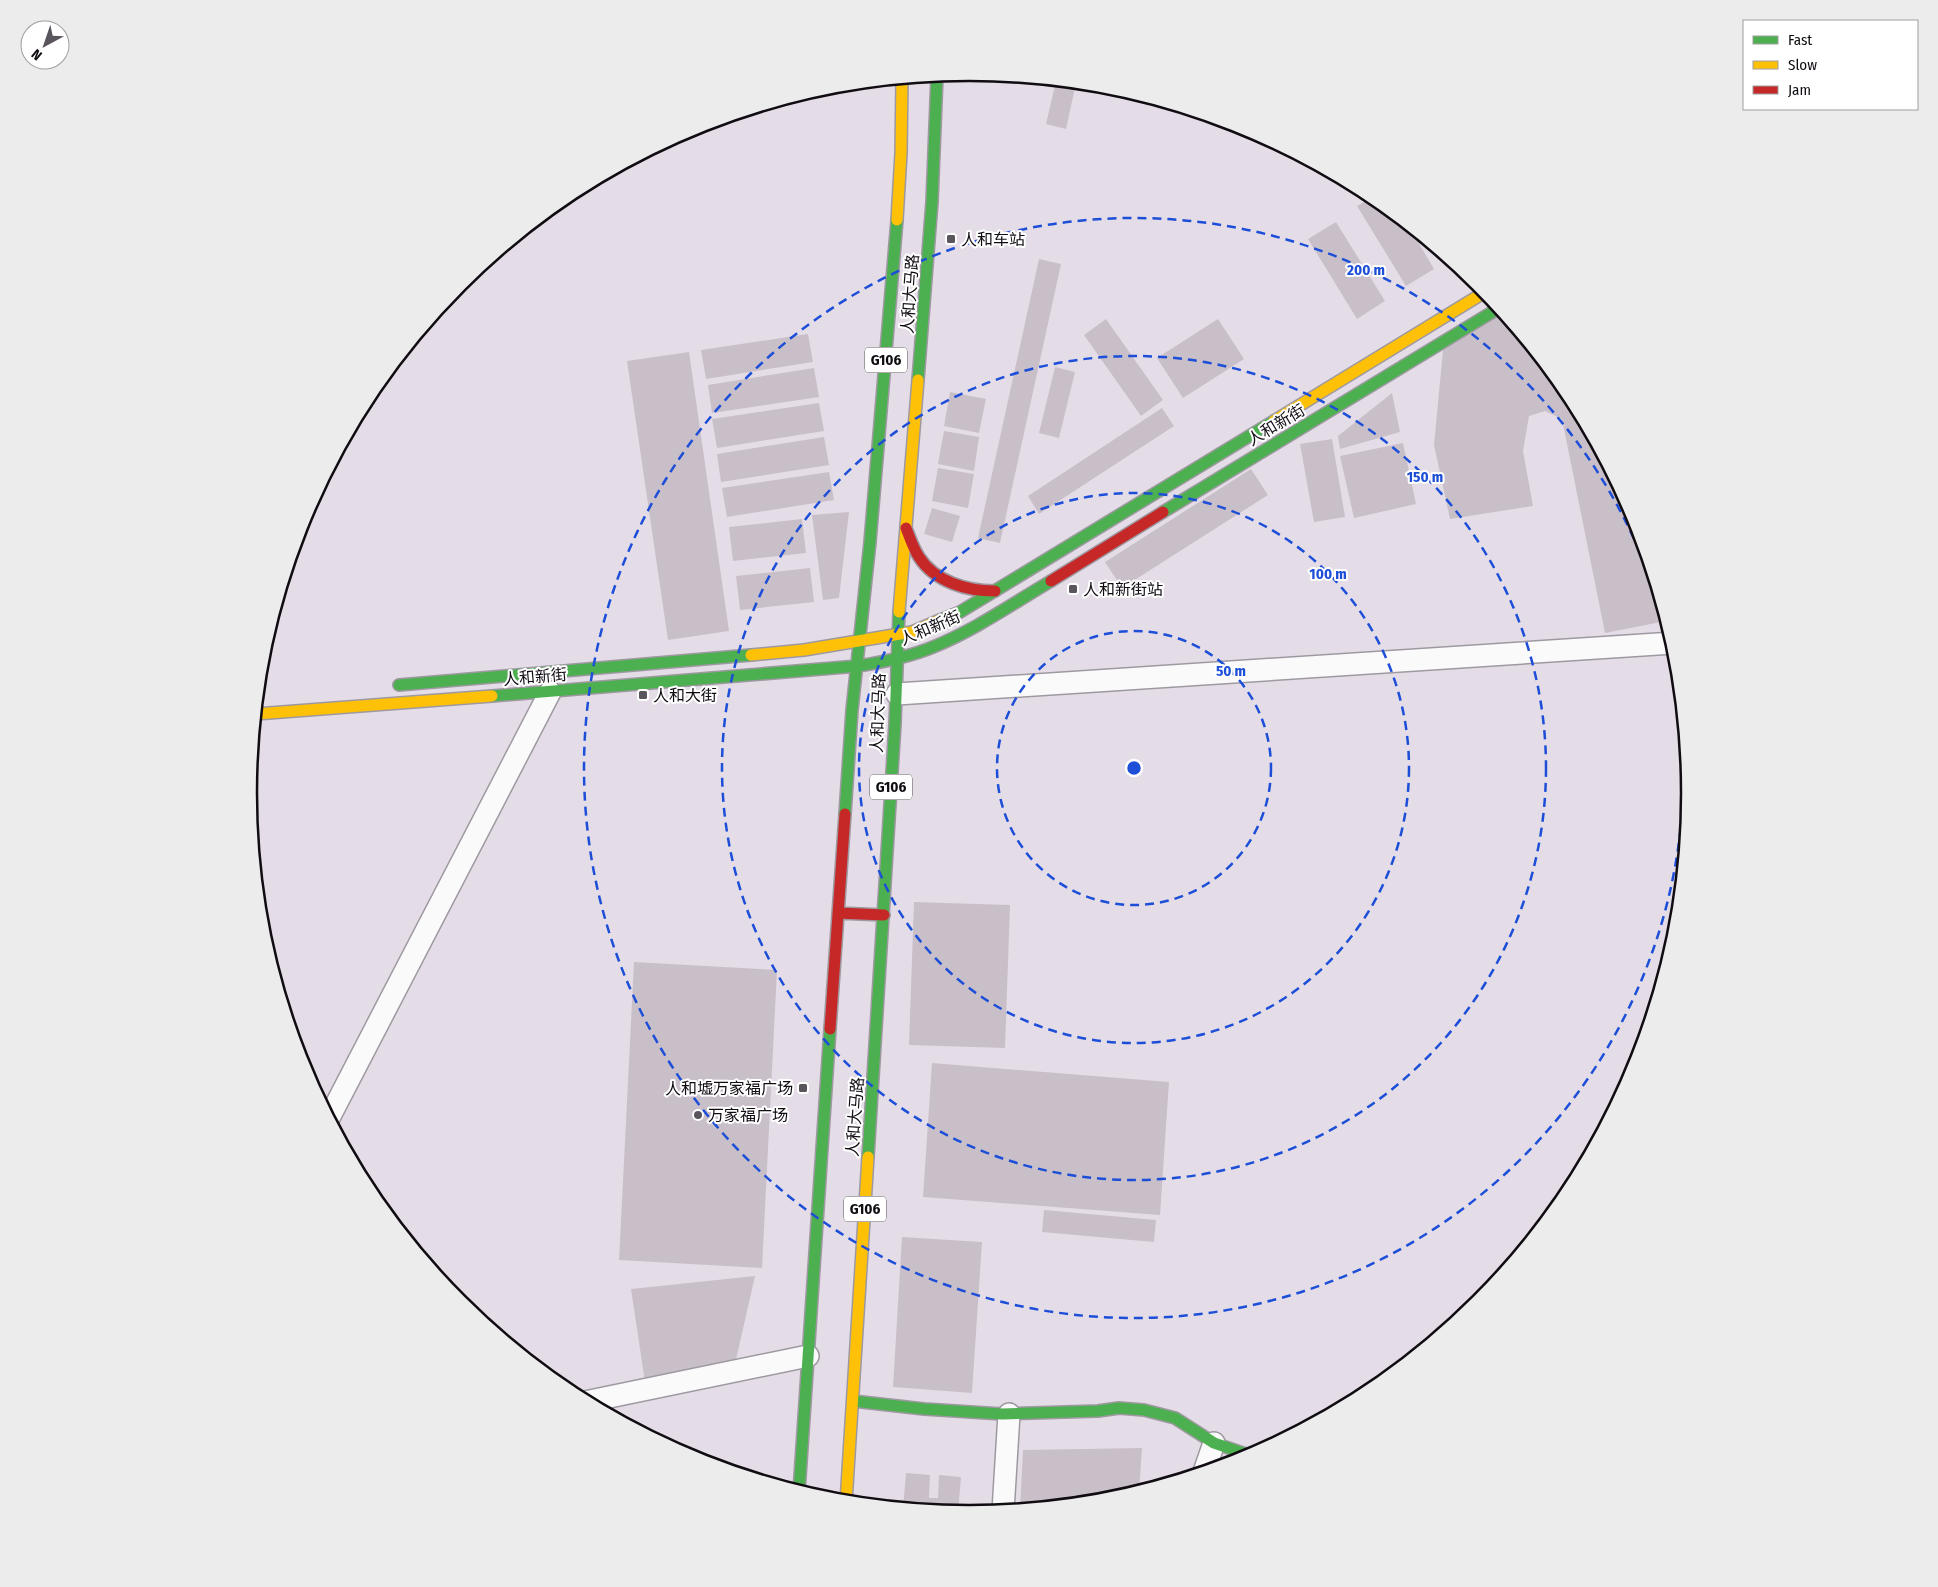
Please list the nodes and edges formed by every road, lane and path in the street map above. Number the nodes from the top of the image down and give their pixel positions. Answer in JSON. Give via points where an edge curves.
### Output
{"nodes":[{"id":1,"x":937,"y":82,"type":"edge"},
{"id":2,"x":902,"y":85,"type":"edge"},
{"id":3,"x":1479,"y":296,"type":"edge"},
{"id":4,"x":1493,"y":312,"type":"edge"},
{"id":5,"x":905,"y":527,"type":"junction"},
{"id":6,"x":995,"y":591,"type":"junction"},
{"id":7,"x":897,"y":635,"type":"junction"},
{"id":8,"x":860,"y":640,"type":"junction"},
{"id":9,"x":1665,"y":644,"type":"edge"},
{"id":10,"x":896,"y":659,"type":"junction"},
{"id":11,"x":858,"y":666,"type":"junction"},
{"id":12,"x":384,"y":686,"type":"dead end"},
{"id":13,"x":550,"y":692,"type":"junction"},
{"id":14,"x":896,"y":694,"type":"junction"},
{"id":15,"x":262,"y":714,"type":"edge"},
{"id":16,"x":838,"y":914,"type":"junction"},
{"id":17,"x":884,"y":915,"type":"junction"},
{"id":18,"x":332,"y":1112,"type":"edge"},
{"id":19,"x":808,"y":1356,"type":"junction"},
{"id":20,"x":596,"y":1400,"type":"edge"},
{"id":21,"x":853,"y":1401,"type":"junction"},
{"id":22,"x":1009,"y":1414,"type":"junction"},
{"id":23,"x":1214,"y":1443,"type":"junction"},
{"id":24,"x":1241,"y":1452,"type":"edge"},
{"id":25,"x":1206,"y":1465,"type":"edge"},
{"id":26,"x":800,"y":1485,"type":"edge"},
{"id":27,"x":846,"y":1495,"type":"edge"},
{"id":28,"x":1003,"y":1505,"type":"edge"}],
"edges":[{"from":1,"to":5,"type":"main road","name":"人和大马路","number":"G106","via":[[931,234]]},
{"from":2,"to":8,"type":"main road","name":"人和大马路","number":"G106","via":[[894,259]]},
{"from":3,"to":6,"type":"main road","name":"人和新街"},
{"from":4,"to":10,"type":"main road","name":"人和新街","via":[[976,626],[926,651]]},
{"from":5,"to":6,"type":"main road","via":[[920,559],[948,582],[979,592]]},
{"from":5,"to":7,"type":"main road","name":"人和大马路","number":"G106"},
{"from":6,"to":7,"type":"main road","name":"人和新街","via":[[960,612]]},
{"from":7,"to":8,"type":"main road","name":"人和新街"},
{"from":7,"to":10,"type":"main road","name":"人和大马路","number":"G106"},
{"from":8,"to":11,"type":"main road","name":"人和大马路","number":"G106"},
{"from":8,"to":12,"type":"main road","name":"人和新街","via":[[804,650]]},
{"from":9,"to":14,"type":"street"},
{"from":10,"to":11,"type":"main road","name":"人和新街"},
{"from":10,"to":14,"type":"main road","name":"人和大马路","number":"G106"},
{"from":11,"to":13,"type":"main road","name":"人和新街"},
{"from":11,"to":16,"type":"main road","name":"人和大马路","number":"G106"},
{"from":13,"to":15,"type":"main road","name":"人和新街"},
{"from":13,"to":18,"type":"street"},
{"from":14,"to":17,"type":"main road","name":"人和大马路","number":"G106"},
{"from":16,"to":17,"type":"main road"},
{"from":16,"to":19,"type":"main road","name":"人和大马路","number":"G106"},
{"from":17,"to":21,"type":"main road","name":"人和大马路","number":"G106"},
{"from":19,"to":20,"type":"street"},
{"from":19,"to":26,"type":"main road","name":"人和大马路","number":"G106"},
{"from":21,"to":22,"type":"main road"},
{"from":21,"to":27,"type":"main road","name":"人和大马路","number":"G106"},
{"from":22,"to":23,"type":"main road","via":[[1119,1408],[1144,1410],[1174,1418]]},
{"from":22,"to":28,"type":"street"},
{"from":23,"to":24,"type":"main road"},
{"from":23,"to":25,"type":"street"}]}
